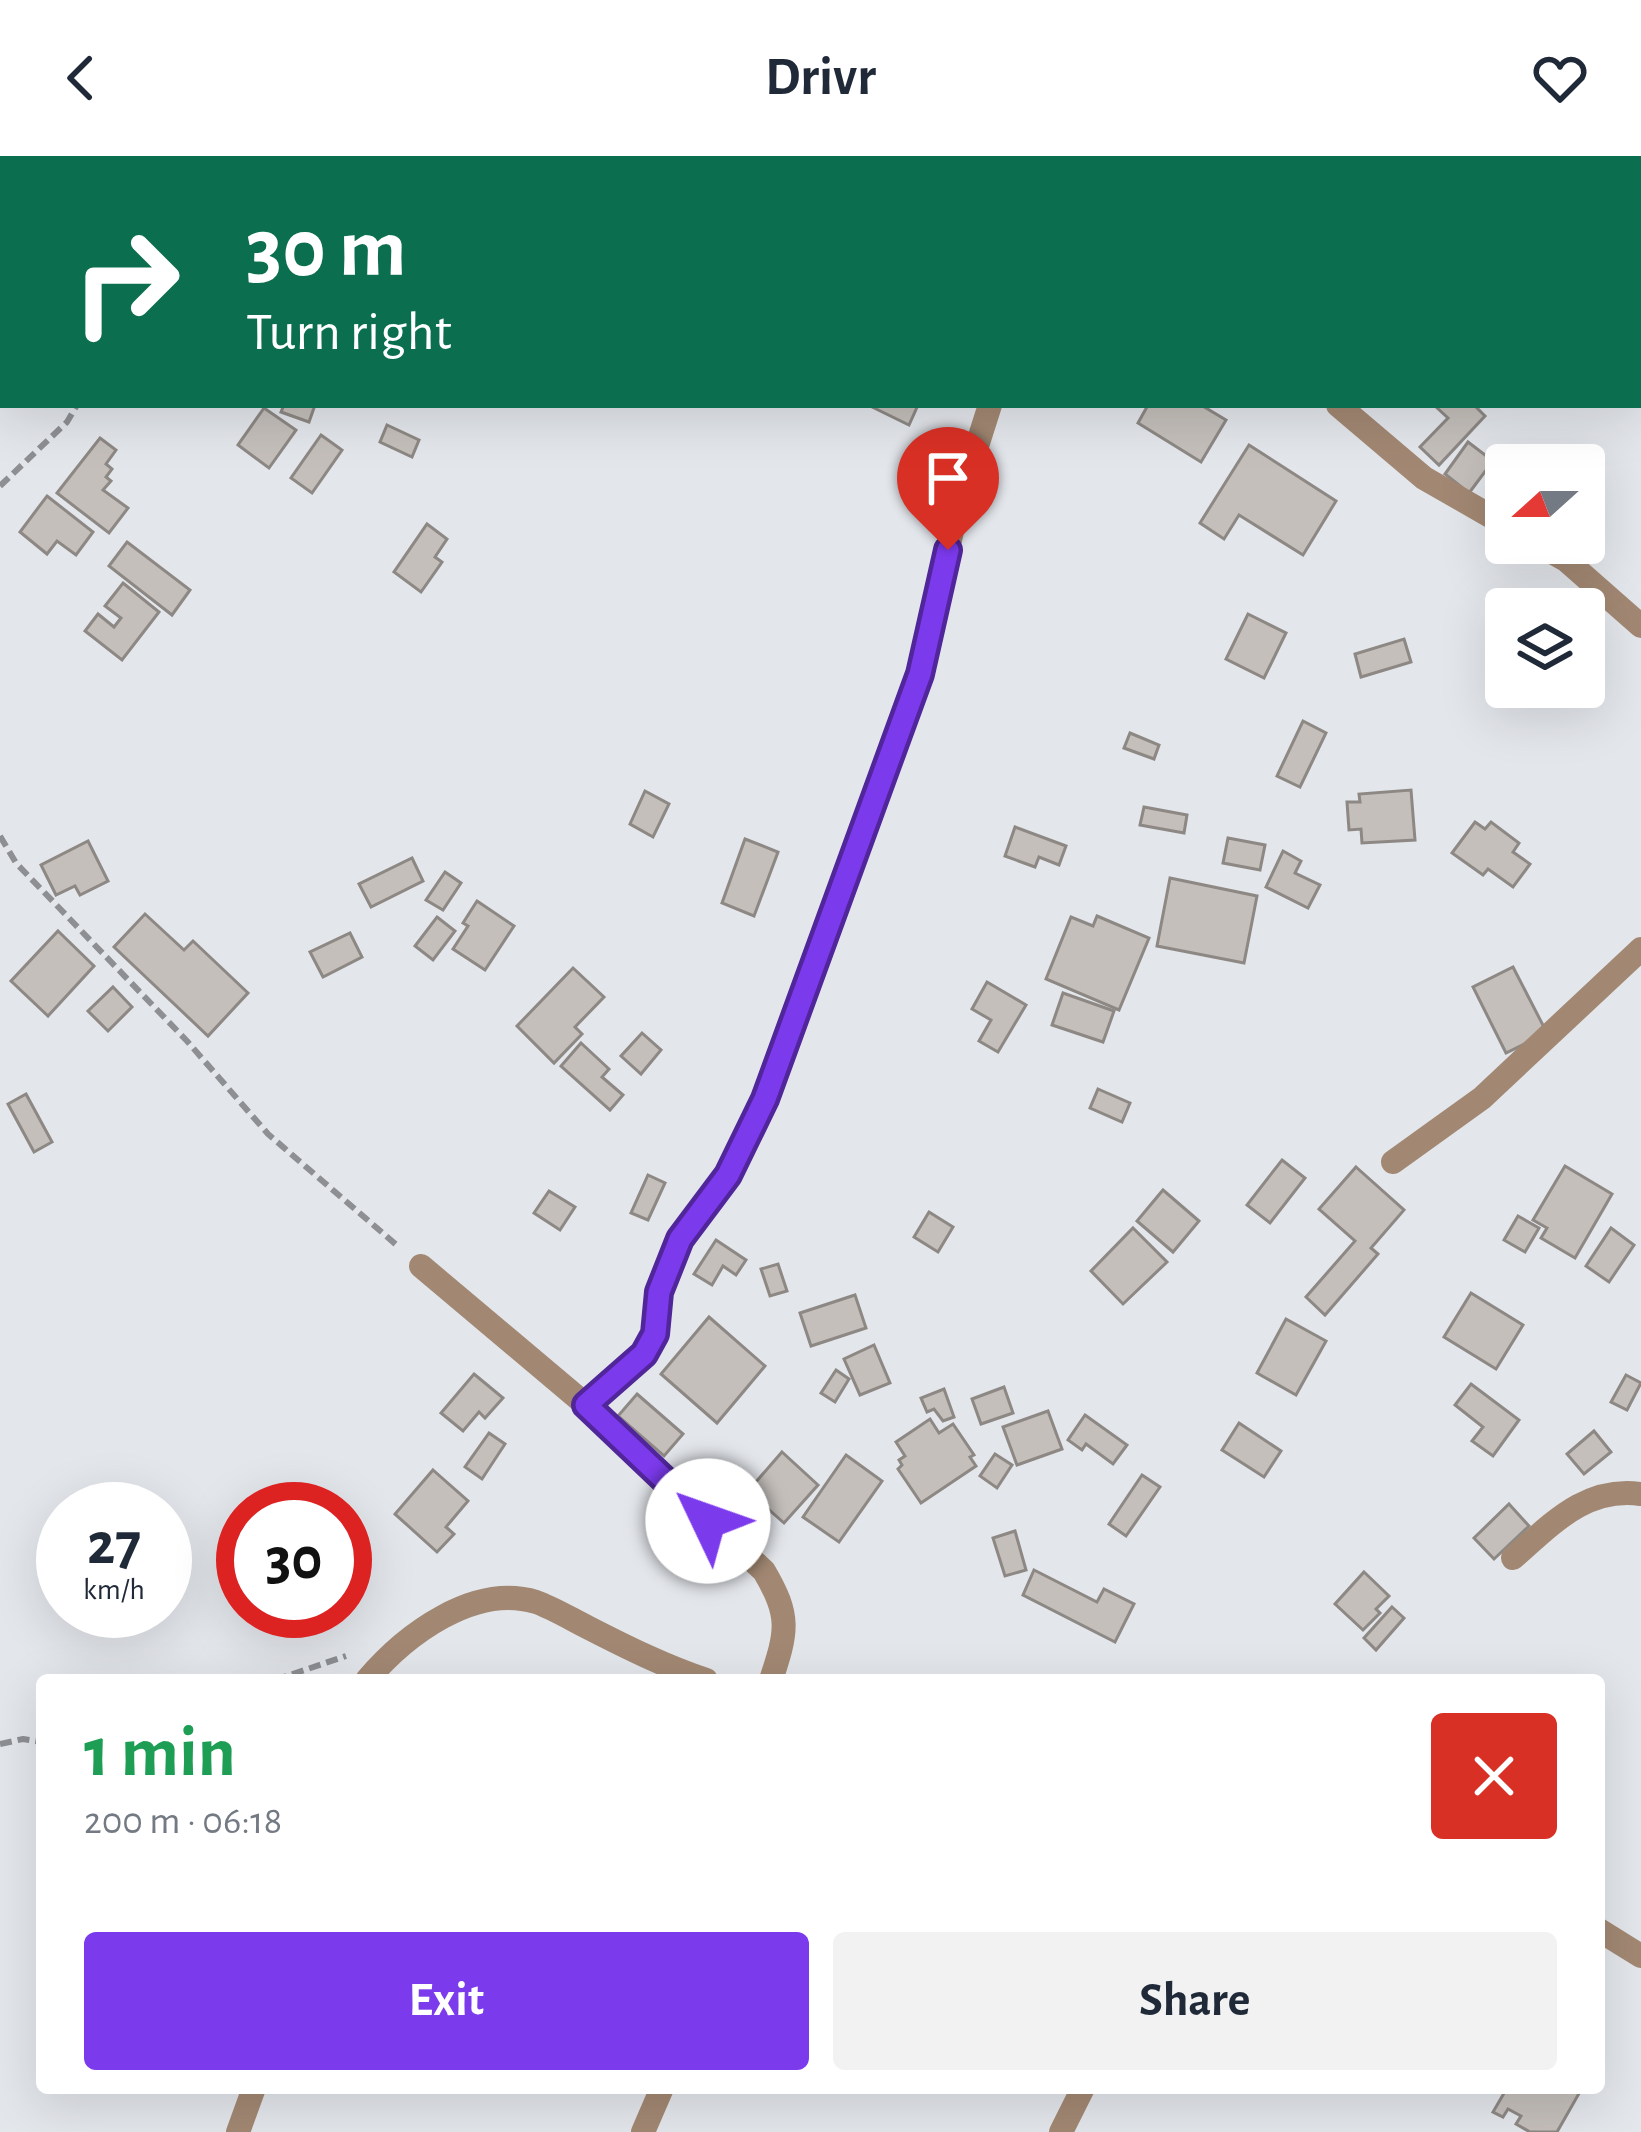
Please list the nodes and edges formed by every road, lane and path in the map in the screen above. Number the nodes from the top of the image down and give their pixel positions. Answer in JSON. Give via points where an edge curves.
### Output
{"nodes":[{"id":1,"x":75,"y":408,"type":"edge"},
{"id":2,"x":989,"y":408,"type":"edge"},
{"id":3,"x":1341,"y":408,"type":"edge"},
{"id":4,"x":0,"y":486,"type":"edge"},
{"id":5,"x":1485,"y":513,"type":"edge"},
{"id":6,"x":1571,"y":564,"type":"edge"},
{"id":7,"x":1641,"y":626,"type":"edge"},
{"id":8,"x":0,"y":836,"type":"edge"},
{"id":9,"x":1641,"y":949,"type":"edge"},
{"id":10,"x":1393,"y":1162,"type":"dead end"},
{"id":11,"x":421,"y":1266,"type":"joint"},
{"id":12,"x":586,"y":1405,"type":"junction"},
{"id":13,"x":1641,"y":1494,"type":"edge"},
{"id":14,"x":1513,"y":1558,"type":"dead end"},
{"id":15,"x":397,"y":1653,"type":"junction"},
{"id":16,"x":293,"y":1674,"type":"edge"},
{"id":17,"x":374,"y":1674,"type":"edge"},
{"id":18,"x":688,"y":1674,"type":"edge"},
{"id":19,"x":773,"y":1674,"type":"edge"},
{"id":20,"x":36,"y":1741,"type":"edge"},
{"id":21,"x":0,"y":1744,"type":"edge"},
{"id":22,"x":1605,"y":1934,"type":"edge"},
{"id":23,"x":1641,"y":1956,"type":"edge"},
{"id":24,"x":252,"y":2094,"type":"edge"},
{"id":25,"x":660,"y":2094,"type":"edge"},
{"id":26,"x":1079,"y":2094,"type":"edge"},
{"id":27,"x":238,"y":2132,"type":"edge"},
{"id":28,"x":644,"y":2132,"type":"edge"},
{"id":29,"x":1060,"y":2132,"type":"edge"}],
"edges":[{"from":1,"to":4,"type":"path"},
{"from":2,"to":12,"type":"street","via":[[920,674],[765,1099],[728,1175],[680,1239],[644,1354]]},
{"from":3,"to":5,"type":"street","via":[[1424,478]]},
{"from":6,"to":7,"type":"street"},
{"from":8,"to":11,"type":"path","via":[[16,863],[268,1134]]},
{"from":9,"to":10,"type":"street","via":[[1483,1097]]},
{"from":11,"to":12,"type":"street"},
{"from":12,"to":19,"type":"street","via":[[764,1571],[788,1628]]},
{"from":13,"to":14,"type":"street","via":[[1606,1493],[1572,1507]]},
{"from":15,"to":16,"type":"path","via":[[357,1652]]},
{"from":15,"to":17,"type":"street"},
{"from":15,"to":18,"type":"street","via":[[436,1620],[502,1598],[536,1602]]},
{"from":20,"to":21,"type":"path"},
{"from":22,"to":23,"type":"street"},
{"from":24,"to":27,"type":"street"},
{"from":25,"to":28,"type":"street"},
{"from":26,"to":29,"type":"street"}]}
